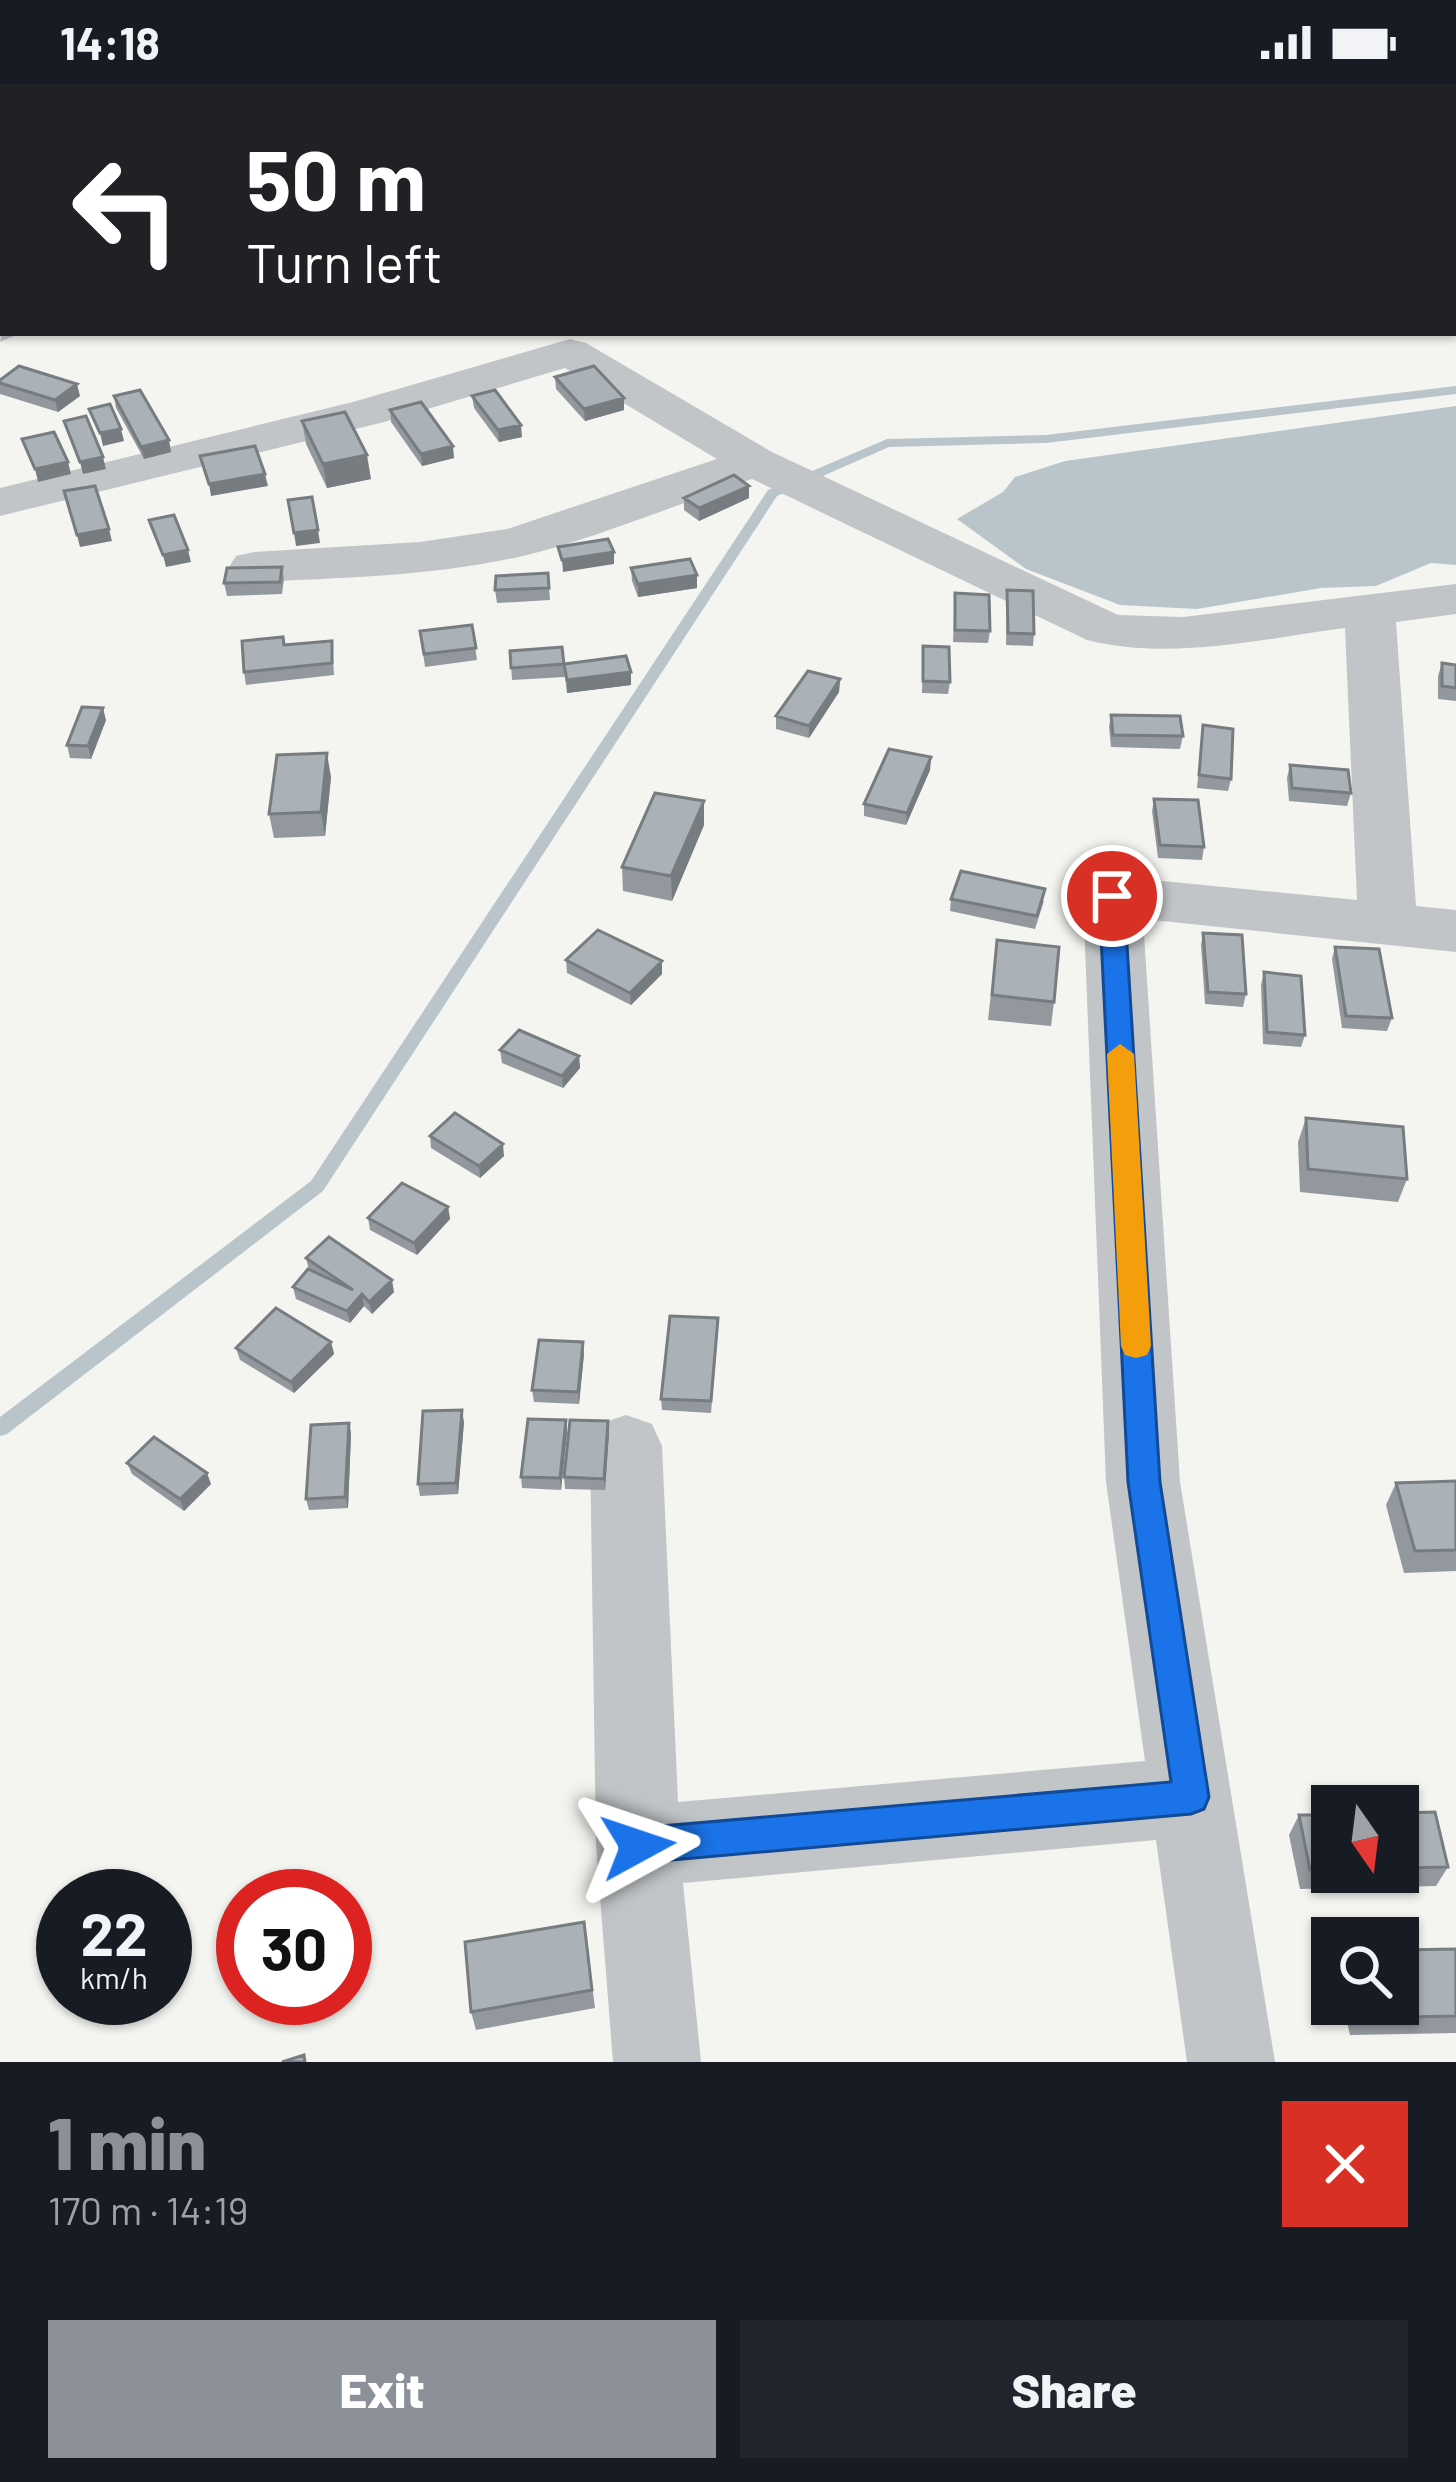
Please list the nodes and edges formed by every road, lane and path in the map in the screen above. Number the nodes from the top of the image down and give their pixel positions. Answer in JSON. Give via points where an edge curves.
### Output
{"nodes":[{"id":1,"x":755,"y":462,"type":"junction"},
{"id":2,"x":3,"y":502,"type":"edge"},
{"id":3,"x":254,"y":567,"type":"edge"},
{"id":4,"x":1456,"y":599,"type":"edge"},
{"id":5,"x":1370,"y":608,"type":"junction"},
{"id":6,"x":1388,"y":924,"type":"junction"},
{"id":7,"x":1456,"y":932,"type":"edge"},
{"id":8,"x":626,"y":1446,"type":"dead end"},
{"id":9,"x":1191,"y":1797,"type":"junction"},
{"id":10,"x":638,"y":1846,"type":"junction"},
{"id":11,"x":657,"y":2062,"type":"edge"},
{"id":12,"x":1231,"y":2062,"type":"edge"}],
"edges":[{"from":1,"to":2,"type":"street","via":[[570,352],[292,432]]},
{"from":1,"to":3,"type":"street","via":[[518,542],[430,558]]},
{"from":1,"to":5,"type":"street","via":[[1105,629],[1184,633]]},
{"from":4,"to":5,"type":"street"},
{"from":5,"to":6,"type":"street"},
{"from":6,"to":7,"type":"street"},
{"from":6,"to":9,"type":"street","via":[[1112,896],[1144,1482]]},
{"from":8,"to":10,"type":"street"},
{"from":9,"to":10,"type":"street"},
{"from":9,"to":12,"type":"street"},
{"from":10,"to":11,"type":"street"}]}
